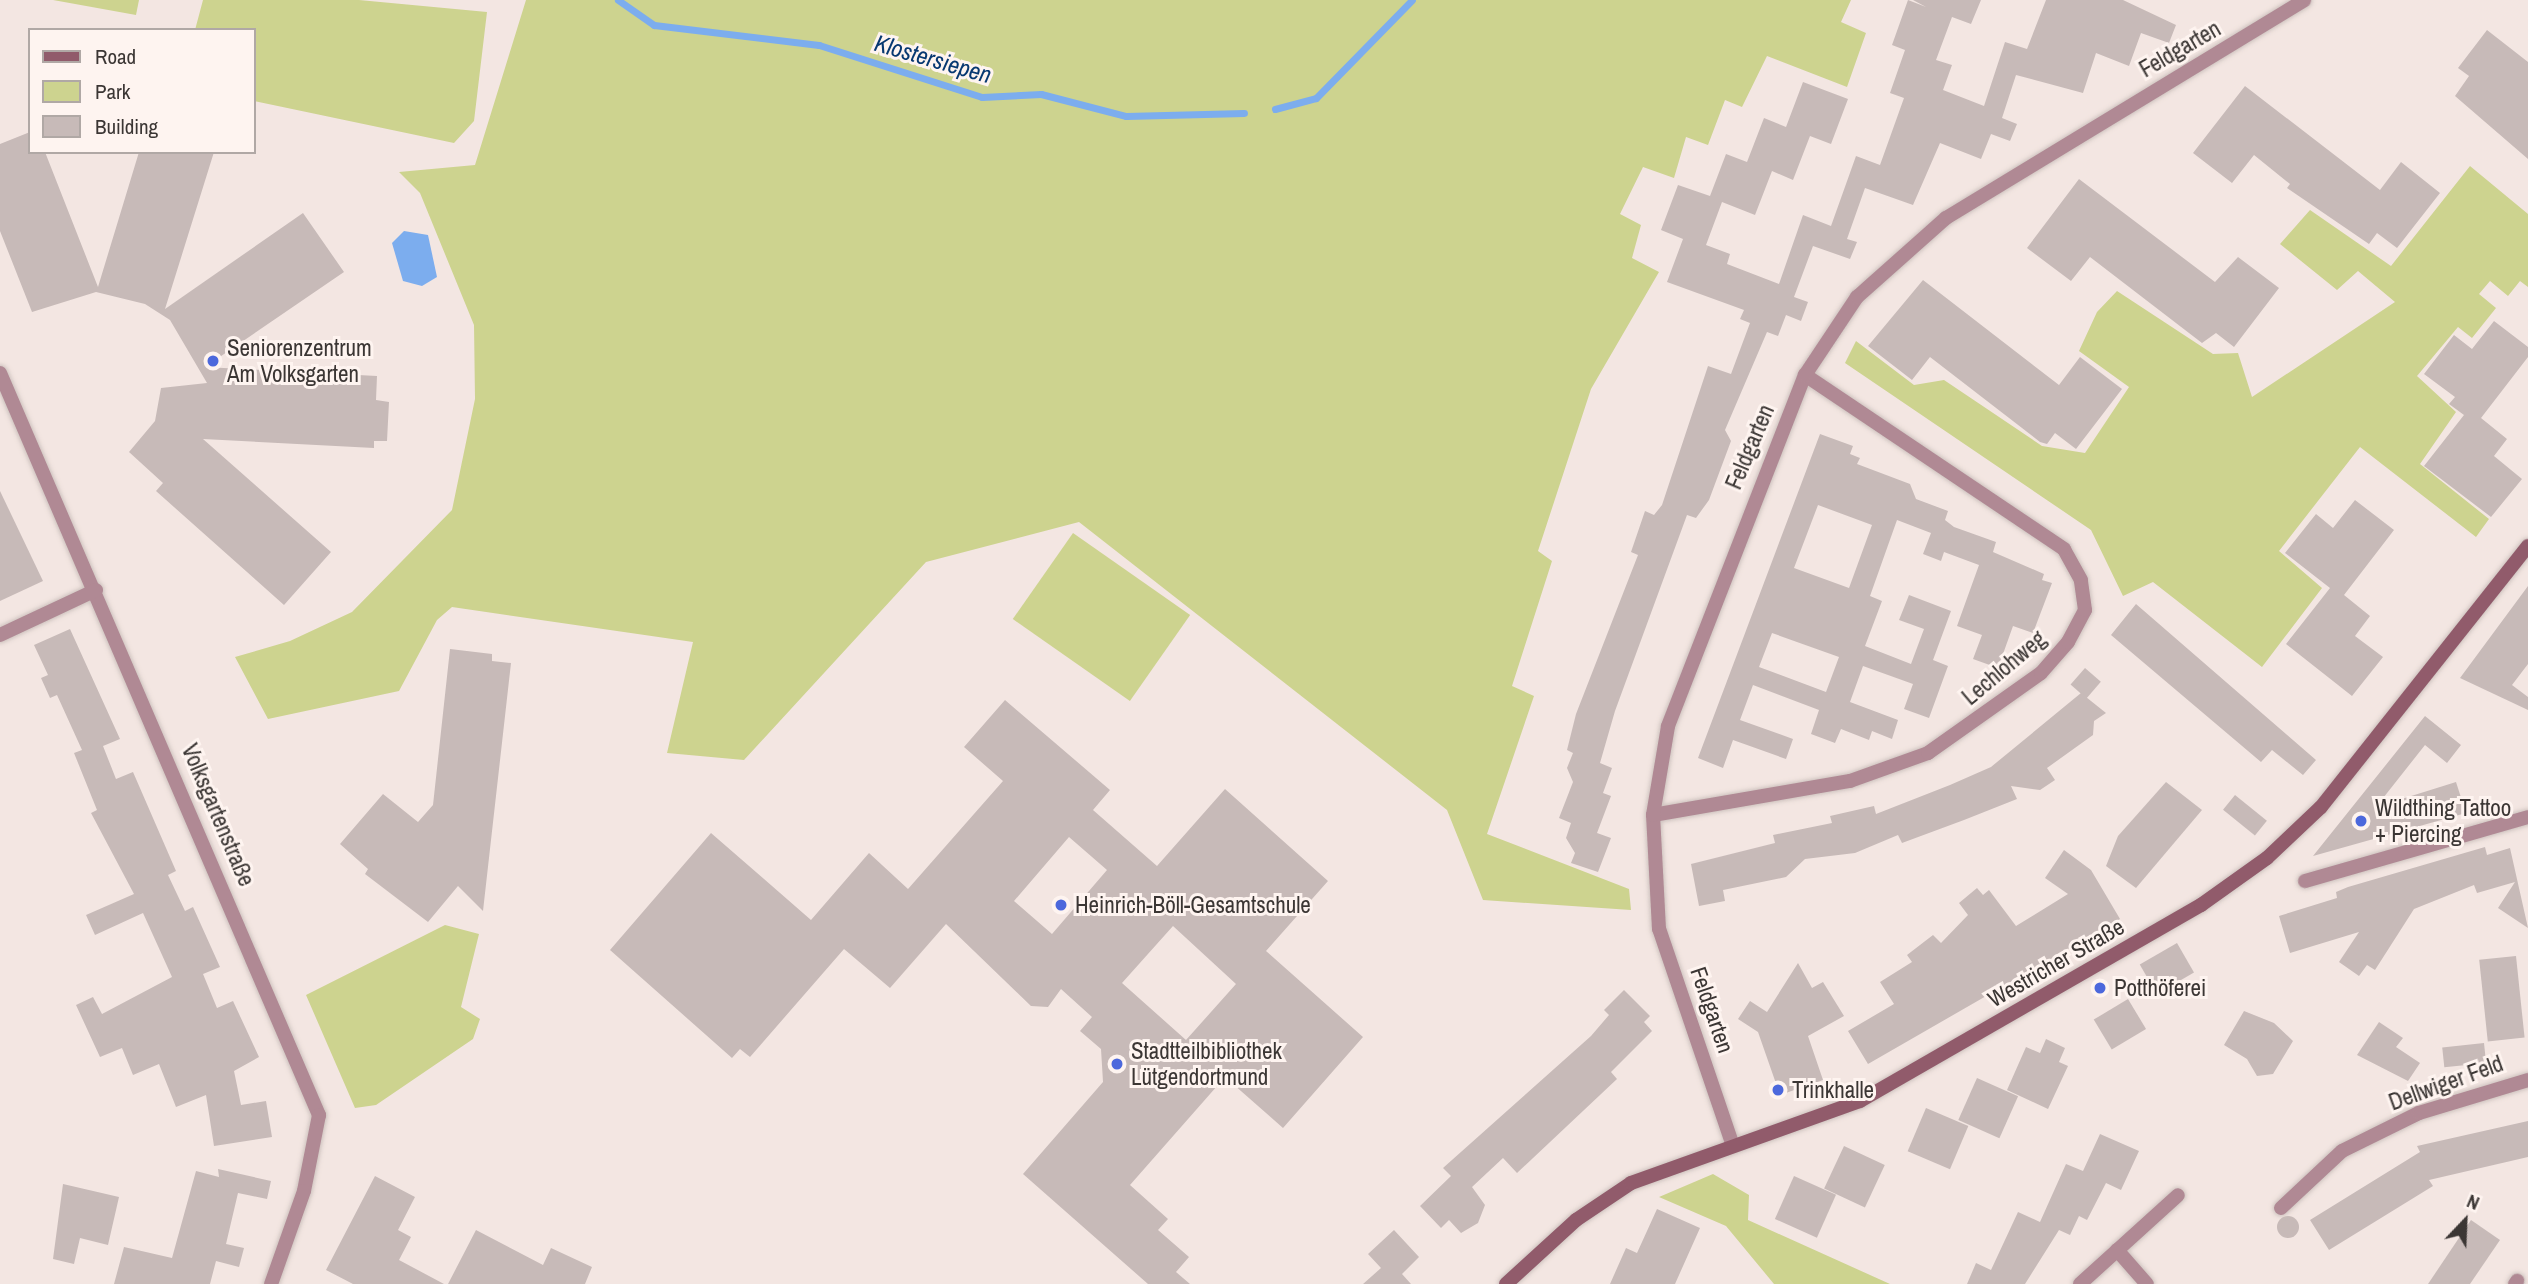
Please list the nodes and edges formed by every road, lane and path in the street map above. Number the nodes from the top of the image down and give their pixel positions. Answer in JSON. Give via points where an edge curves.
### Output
{"nodes":[{"id":1,"x":2304,"y":0,"type":"edge"},
{"id":2,"x":0,"y":373,"type":"edge"},
{"id":3,"x":1805,"y":376,"type":"junction"},
{"id":4,"x":2528,"y":547,"type":"edge"},
{"id":5,"x":96,"y":590,"type":"junction"},
{"id":6,"x":0,"y":635,"type":"edge"},
{"id":7,"x":1653,"y":816,"type":"junction"},
{"id":8,"x":2528,"y":817,"type":"edge"},
{"id":9,"x":2305,"y":881,"type":"dead end"},
{"id":10,"x":2528,"y":1080,"type":"edge"},
{"id":11,"x":1732,"y":1143,"type":"junction"},
{"id":12,"x":2178,"y":1195,"type":"dead end"},
{"id":13,"x":2281,"y":1208,"type":"dead end"},
{"id":14,"x":2117,"y":1250,"type":"junction"},
{"id":15,"x":1511,"y":1282,"type":"edge"},
{"id":16,"x":271,"y":1284,"type":"edge"},
{"id":17,"x":2080,"y":1284,"type":"edge"},
{"id":18,"x":2147,"y":1284,"type":"edge"}],
"edges":[{"from":1,"to":3,"type":"street","name":"Feldgarten","via":[[1946,218],[1857,297]]},
{"from":2,"to":5,"type":"street","name":"Volksgartenstraße"},
{"from":3,"to":7,"type":"street","name":"Feldgarten","via":[[1668,726]]},
{"from":3,"to":7,"type":"street","name":"Lechlohweg","via":[[2064,549],[2081,580],[2085,610],[2068,642],[2040,673],[1928,753],[1850,781]]},
{"from":4,"to":11,"type":"street","name":"Westricher Straße","via":[[2322,807],[2267,858],[2180,918],[1860,1101]]},
{"from":5,"to":6,"type":"street"},
{"from":5,"to":16,"type":"street","name":"Volksgartenstraße","via":[[319,1115],[304,1191]]},
{"from":7,"to":11,"type":"street","name":"Feldgarten","via":[[1660,929]]},
{"from":8,"to":9,"type":"street"},
{"from":10,"to":13,"type":"street","name":"Dellwiger Feld","via":[[2419,1113],[2342,1151]]},
{"from":11,"to":15,"type":"street","name":"Westricher Straße","via":[[1602,1200]]},
{"from":12,"to":14,"type":"street"},
{"from":14,"to":17,"type":"street"},
{"from":14,"to":18,"type":"street"}]}
